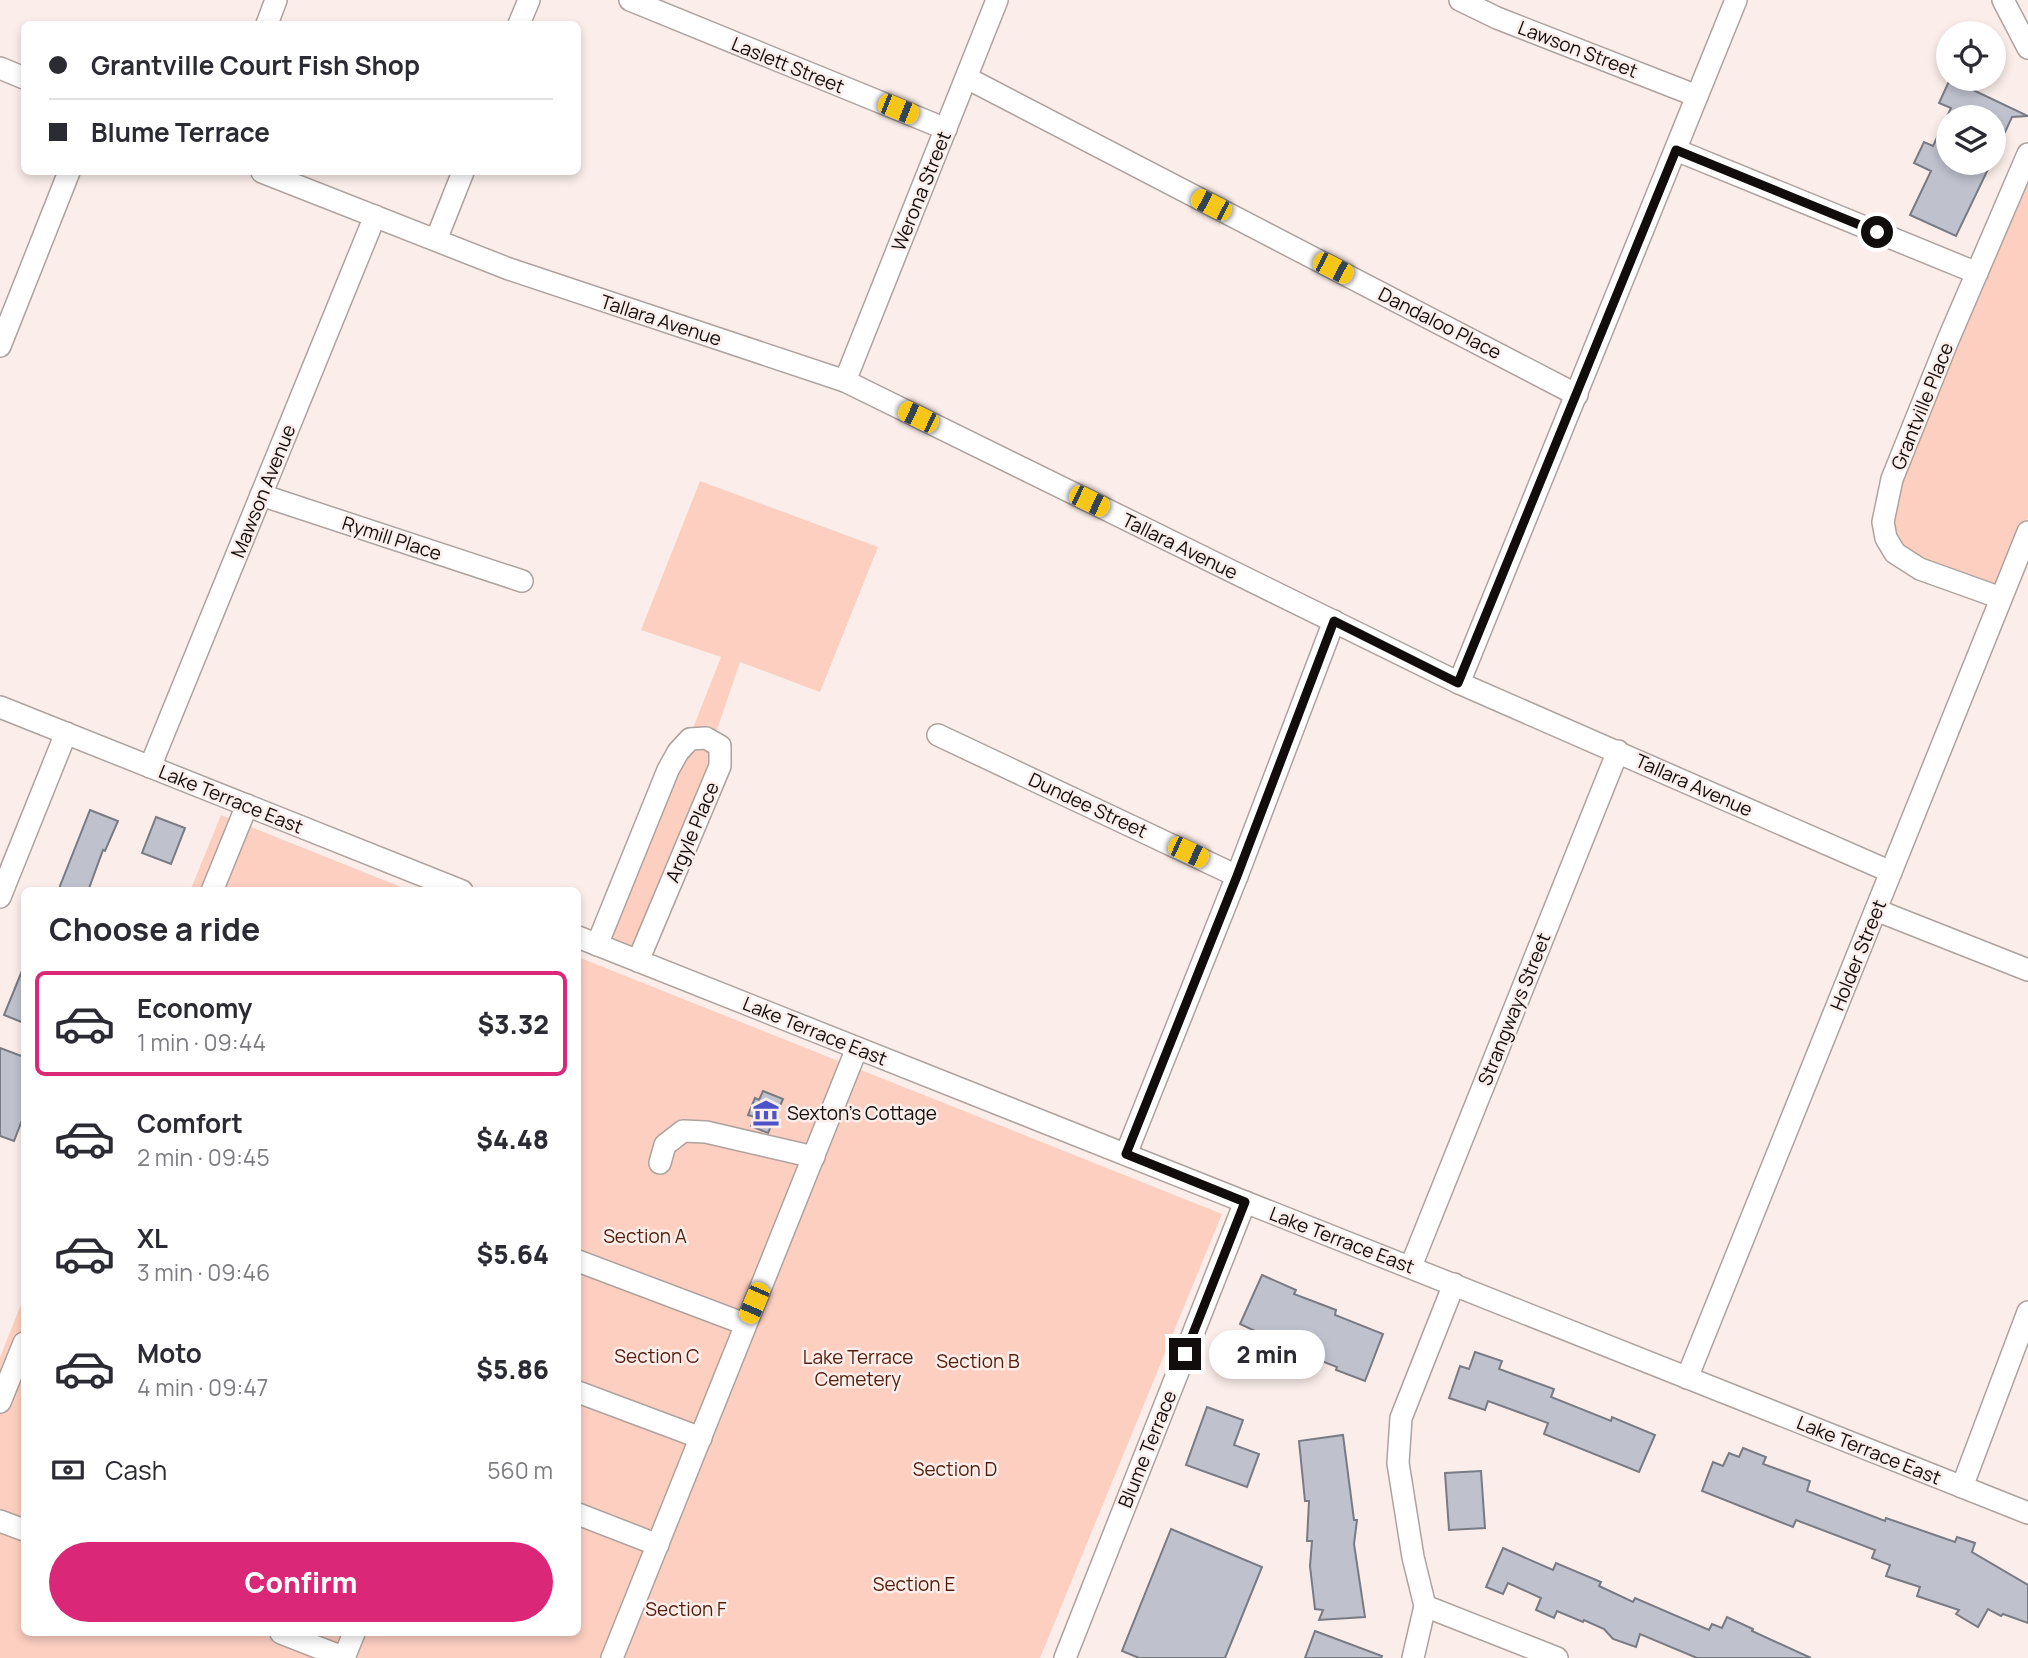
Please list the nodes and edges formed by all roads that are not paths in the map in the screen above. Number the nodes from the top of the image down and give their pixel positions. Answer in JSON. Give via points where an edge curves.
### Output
{"nodes":[{"id":1,"x":276,"y":0,"type":"edge"},
{"id":2,"x":529,"y":0,"type":"edge"},
{"id":3,"x":630,"y":0,"type":"edge"},
{"id":4,"x":996,"y":0,"type":"edge"},
{"id":5,"x":1460,"y":0,"type":"edge"},
{"id":6,"x":1736,"y":0,"type":"edge"},
{"id":7,"x":2003,"y":0,"type":"edge"},
{"id":8,"x":268,"y":21,"type":"edge"},
{"id":9,"x":520,"y":21,"type":"edge"},
{"id":10,"x":2028,"y":48,"type":"edge"},
{"id":11,"x":0,"y":68,"type":"edge"},
{"id":12,"x":21,"y":77,"type":"edge"},
{"id":13,"x":967,"y":78,"type":"junction"},
{"id":14,"x":1698,"y":96,"type":"junction"},
{"id":15,"x":946,"y":129,"type":"junction"},
{"id":16,"x":1676,"y":150,"type":"junction"},
{"id":17,"x":2028,"y":154,"type":"edge"},
{"id":18,"x":68,"y":175,"type":"edge"},
{"id":19,"x":270,"y":175,"type":"edge"},
{"id":20,"x":462,"y":175,"type":"edge"},
{"id":21,"x":375,"y":216,"type":"junction"},
{"id":22,"x":436,"y":240,"type":"junction"},
{"id":23,"x":1977,"y":274,"type":"junction"},
{"id":24,"x":0,"y":346,"type":"edge"},
{"id":25,"x":845,"y":381,"type":"junction"},
{"id":26,"x":1577,"y":395,"type":"junction"},
{"id":27,"x":261,"y":495,"type":"junction"},
{"id":28,"x":2028,"y":532,"type":"edge"},
{"id":29,"x":522,"y":581,"type":"dead end"},
{"id":30,"x":2001,"y":598,"type":"junction"},
{"id":31,"x":1334,"y":621,"type":"junction"},
{"id":32,"x":1458,"y":683,"type":"junction"},
{"id":33,"x":0,"y":707,"type":"edge"},
{"id":34,"x":66,"y":733,"type":"junction"},
{"id":35,"x":938,"y":735,"type":"dead end"},
{"id":36,"x":1618,"y":751,"type":"junction"},
{"id":37,"x":150,"y":767,"type":"junction"},
{"id":38,"x":247,"y":805,"type":"junction"},
{"id":39,"x":1891,"y":872,"type":"junction"},
{"id":40,"x":1237,"y":876,"type":"junction"},
{"id":41,"x":214,"y":887,"type":"edge"},
{"id":42,"x":452,"y":887,"type":"edge"},
{"id":43,"x":0,"y":897,"type":"edge"},
{"id":44,"x":1876,"y":910,"type":"junction"},
{"id":45,"x":587,"y":941,"type":"edge"},
{"id":46,"x":638,"y":961,"type":"junction"},
{"id":47,"x":2028,"y":970,"type":"edge"},
{"id":48,"x":857,"y":1048,"type":"junction"},
{"id":49,"x":1126,"y":1154,"type":"junction"},
{"id":50,"x":814,"y":1157,"type":"junction"},
{"id":51,"x":660,"y":1163,"type":"dead end"},
{"id":52,"x":1245,"y":1202,"type":"junction"},
{"id":53,"x":581,"y":1262,"type":"edge"},
{"id":54,"x":1411,"y":1266,"type":"junction"},
{"id":55,"x":1454,"y":1284,"type":"junction"},
{"id":56,"x":2028,"y":1312,"type":"edge"},
{"id":57,"x":745,"y":1324,"type":"junction"},
{"id":58,"x":21,"y":1350,"type":"edge"},
{"id":59,"x":1687,"y":1378,"type":"junction"},
{"id":60,"x":581,"y":1393,"type":"edge"},
{"id":61,"x":0,"y":1402,"type":"edge"},
{"id":62,"x":701,"y":1438,"type":"junction"},
{"id":63,"x":1962,"y":1487,"type":"junction"},
{"id":64,"x":2028,"y":1513,"type":"edge"},
{"id":65,"x":581,"y":1515,"type":"edge"},
{"id":66,"x":0,"y":1521,"type":"edge"},
{"id":67,"x":21,"y":1529,"type":"edge"},
{"id":68,"x":657,"y":1545,"type":"junction"},
{"id":69,"x":1425,"y":1605,"type":"junction"},
{"id":70,"x":289,"y":1636,"type":"edge"},
{"id":71,"x":353,"y":1636,"type":"edge"},
{"id":72,"x":344,"y":1658,"type":"edge"},
{"id":73,"x":612,"y":1658,"type":"edge"},
{"id":74,"x":1065,"y":1658,"type":"edge"},
{"id":75,"x":1413,"y":1658,"type":"edge"},
{"id":76,"x":1557,"y":1658,"type":"edge"}],
"edges":[{"from":1,"to":8,"type":"street"},
{"from":2,"to":9,"type":"street"},
{"from":3,"to":15,"type":"street","name":"Laslett Street"},
{"from":4,"to":13,"type":"street","name":"Werona Street"},
{"from":5,"to":14,"type":"street","name":"Lawson Street"},
{"from":6,"to":14,"type":"street"},
{"from":7,"to":10,"type":"street"},
{"from":11,"to":12,"type":"street"},
{"from":13,"to":15,"type":"street","name":"Werona Street"},
{"from":13,"to":26,"type":"street","name":"Dandaloo Place"},
{"from":14,"to":16,"type":"street"},
{"from":15,"to":25,"type":"street","name":"Werona Street"},
{"from":16,"to":23,"type":"street"},
{"from":16,"to":26,"type":"street"},
{"from":17,"to":23,"type":"street","name":"Grantville Place"},
{"from":18,"to":24,"type":"street"},
{"from":19,"to":21,"type":"street","name":"Tallara Avenue"},
{"from":20,"to":22,"type":"street"},
{"from":21,"to":22,"type":"street","name":"Tallara Avenue"},
{"from":21,"to":27,"type":"street","name":"Mawson Avenue"},
{"from":22,"to":25,"type":"street","name":"Tallara Avenue","via":[[509,269]]},
{"from":23,"to":30,"type":"street","name":"Grantville Place","via":[[1892,479],[1883,522],[1895,553],[1920,569]]},
{"from":25,"to":31,"type":"street","name":"Tallara Avenue"},
{"from":26,"to":32,"type":"street"},
{"from":27,"to":29,"type":"street","name":"Rymill Place"},
{"from":27,"to":37,"type":"street","name":"Mawson Avenue"},
{"from":28,"to":30,"type":"street","name":"Holder Street"},
{"from":30,"to":39,"type":"street","name":"Holder Street"},
{"from":31,"to":32,"type":"street","name":"Tallara Avenue"},
{"from":31,"to":40,"type":"street"},
{"from":32,"to":36,"type":"street","name":"Tallara Avenue"},
{"from":33,"to":34,"type":"street","name":"Lake Terrace East"},
{"from":34,"to":37,"type":"street","name":"Lake Terrace East"},
{"from":34,"to":43,"type":"street"},
{"from":35,"to":40,"type":"street","name":"Dundee Street"},
{"from":36,"to":39,"type":"street","name":"Tallara Avenue"},
{"from":36,"to":54,"type":"street","name":"Strangways Street"},
{"from":37,"to":38,"type":"street","name":"Lake Terrace East"},
{"from":38,"to":41,"type":"street"},
{"from":38,"to":42,"type":"street","name":"Lake Terrace East"},
{"from":39,"to":44,"type":"street","name":"Holder Street"},
{"from":40,"to":49,"type":"street"},
{"from":44,"to":47,"type":"street"},
{"from":44,"to":59,"type":"street","name":"Holder Street"},
{"from":45,"to":46,"type":"street","name":"Lake Terrace East"},
{"from":45,"to":46,"type":"street","name":"Argyle Place","via":[[678,752],[690,739],[706,738],[720,746],[720,766]]},
{"from":46,"to":48,"type":"street","name":"Lake Terrace East"},
{"from":48,"to":49,"type":"street","name":"Lake Terrace East"},
{"from":48,"to":50,"type":"street"},
{"from":49,"to":52,"type":"street","name":"Lake Terrace East"},
{"from":50,"to":51,"type":"street","via":[[683,1131],[665,1146]]},
{"from":50,"to":57,"type":"street"},
{"from":52,"to":54,"type":"street","name":"Lake Terrace East"},
{"from":52,"to":74,"type":"street","name":"Blume Terrace"},
{"from":53,"to":57,"type":"street"},
{"from":54,"to":55,"type":"street","name":"Lake Terrace East"},
{"from":55,"to":59,"type":"street","name":"Lake Terrace East"},
{"from":55,"to":69,"type":"street","via":[[1401,1418],[1398,1442],[1413,1557]]},
{"from":56,"to":63,"type":"street"},
{"from":57,"to":62,"type":"street"},
{"from":58,"to":61,"type":"street"},
{"from":59,"to":63,"type":"street","name":"Lake Terrace East"},
{"from":60,"to":62,"type":"street"},
{"from":62,"to":68,"type":"street"},
{"from":63,"to":64,"type":"street","name":"Lake Terrace East"},
{"from":65,"to":68,"type":"street"},
{"from":66,"to":67,"type":"street"},
{"from":68,"to":73,"type":"street"},
{"from":69,"to":75,"type":"street"},
{"from":69,"to":76,"type":"street"},
{"from":70,"to":72,"type":"street"},
{"from":71,"to":72,"type":"street"}]}
